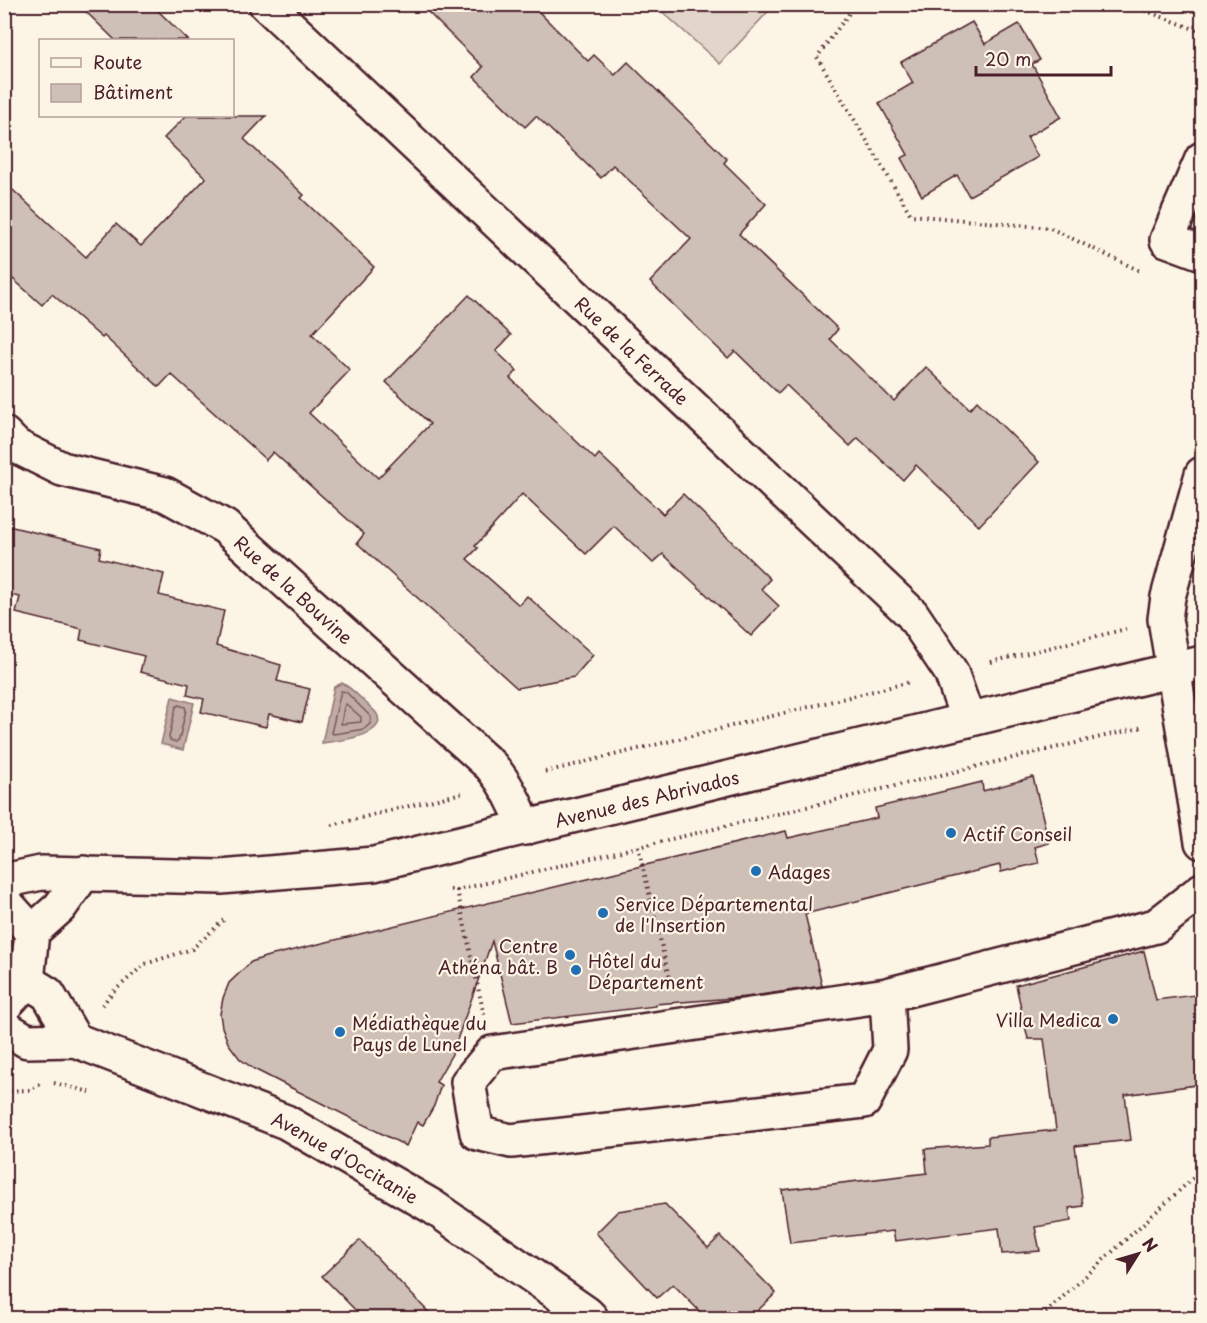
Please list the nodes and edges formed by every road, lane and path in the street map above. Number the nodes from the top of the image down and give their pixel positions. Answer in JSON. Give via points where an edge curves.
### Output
{"nodes":[{"id":1,"x":266,"y":4,"type":"edge"},
{"id":2,"x":856,"y":4,"type":"edge"},
{"id":3,"x":1128,"y":4,"type":"edge"},
{"id":4,"x":1203,"y":32,"type":"edge"},
{"id":5,"x":1203,"y":159,"type":"edge"},
{"id":6,"x":1203,"y":253,"type":"edge"},
{"id":7,"x":1150,"y":276,"type":"dead end"},
{"id":8,"x":4,"y":435,"type":"edge"},
{"id":9,"x":1203,"y":474,"type":"edge"},
{"id":10,"x":1165,"y":619,"type":"junction"},
{"id":11,"x":1188,"y":667,"type":"edge"},
{"id":12,"x":951,"y":672,"type":"junction"},
{"id":13,"x":968,"y":720,"type":"junction"},
{"id":14,"x":505,"y":782,"type":"junction"},
{"id":15,"x":324,"y":827,"type":"dead end"},
{"id":16,"x":525,"y":828,"type":"junction"},
{"id":17,"x":1203,"y":842,"type":"edge"},
{"id":18,"x":638,"y":846,"type":"dead end"},
{"id":19,"x":84,"y":873,"type":"junction"},
{"id":20,"x":221,"y":878,"type":"junction"},
{"id":21,"x":4,"y":881,"type":"edge"},
{"id":22,"x":457,"y":890,"type":"dead end"},
{"id":23,"x":1203,"y":890,"type":"edge"},
{"id":24,"x":4,"y":901,"type":"edge"},
{"id":25,"x":32,"y":932,"type":"junction"},
{"id":26,"x":27,"y":981,"type":"junction"},
{"id":27,"x":887,"y":995,"type":"junction"},
{"id":28,"x":4,"y":1006,"type":"edge"},
{"id":29,"x":485,"y":1020,"type":"dead end"},
{"id":30,"x":680,"y":1026,"type":"junction"},
{"id":31,"x":4,"y":1027,"type":"edge"},
{"id":32,"x":75,"y":1040,"type":"junction"},
{"id":33,"x":4,"y":1090,"type":"edge"},
{"id":34,"x":99,"y":1095,"type":"dead end"},
{"id":35,"x":1203,"y":1170,"type":"edge"},
{"id":36,"x":591,"y":1318,"type":"edge"},
{"id":37,"x":1035,"y":1318,"type":"edge"}],
"edges":[{"from":1,"to":12,"type":"street","name":"Rue de la Ferrade","via":[[912,614]]},
{"from":2,"to":7,"type":"path","via":[[817,57],[911,214],[1050,228]]},
{"from":3,"to":4,"type":"path"},
{"from":5,"to":6,"type":"street","via":[[1167,240]]},
{"from":8,"to":14,"type":"street","name":"Rue de la Bouvine","via":[[16,446],[62,469],[165,495],[225,527]]},
{"from":9,"to":10,"type":"street"},
{"from":10,"to":11,"type":"street"},
{"from":10,"to":12,"type":"path"},
{"from":11,"to":13,"type":"street","name":"Avenue des Abrivados"},
{"from":11,"to":17,"type":"street"},
{"from":12,"to":13,"type":"street","name":"Rue de la Ferrade"},
{"from":12,"to":14,"type":"path"},
{"from":13,"to":16,"type":"street","name":"Avenue des Abrivados"},
{"from":14,"to":15,"type":"path"},
{"from":14,"to":16,"type":"street","name":"Rue de la Bouvine"},
{"from":16,"to":20,"type":"street","name":"Avenue des Abrivados","via":[[374,864]]},
{"from":18,"to":30,"type":"path"},
{"from":19,"to":20,"type":"street","name":"Avenue des Abrivados"},
{"from":19,"to":21,"type":"street","name":"Avenue des Abrivados","via":[[41,873]]},
{"from":19,"to":25,"type":"street","via":[[60,907]]},
{"from":20,"to":32,"type":"path","via":[[224,919],[192,950],[145,964],[113,992]]},
{"from":22,"to":29,"type":"path"},
{"from":23,"to":27,"type":"street","via":[[1156,926]]},
{"from":24,"to":25,"type":"street"},
{"from":25,"to":26,"type":"street"},
{"from":26,"to":28,"type":"street"},
{"from":26,"to":32,"type":"street","via":[[48,994]]},
{"from":27,"to":30,"type":"street"},
{"from":27,"to":30,"type":"street","via":[[890,1050],[864,1101],[511,1141],[477,1133],[468,1082],[492,1053]]},
{"from":31,"to":32,"type":"street","name":"Avenue d'Occitanie","via":[[27,1041]]},
{"from":32,"to":36,"type":"street","name":"Avenue d'Occitanie","via":[[286,1122],[433,1207]]},
{"from":33,"to":34,"type":"path","via":[[30,1090],[44,1081]]},
{"from":35,"to":37,"type":"path","via":[[1043,1315]]}]}
